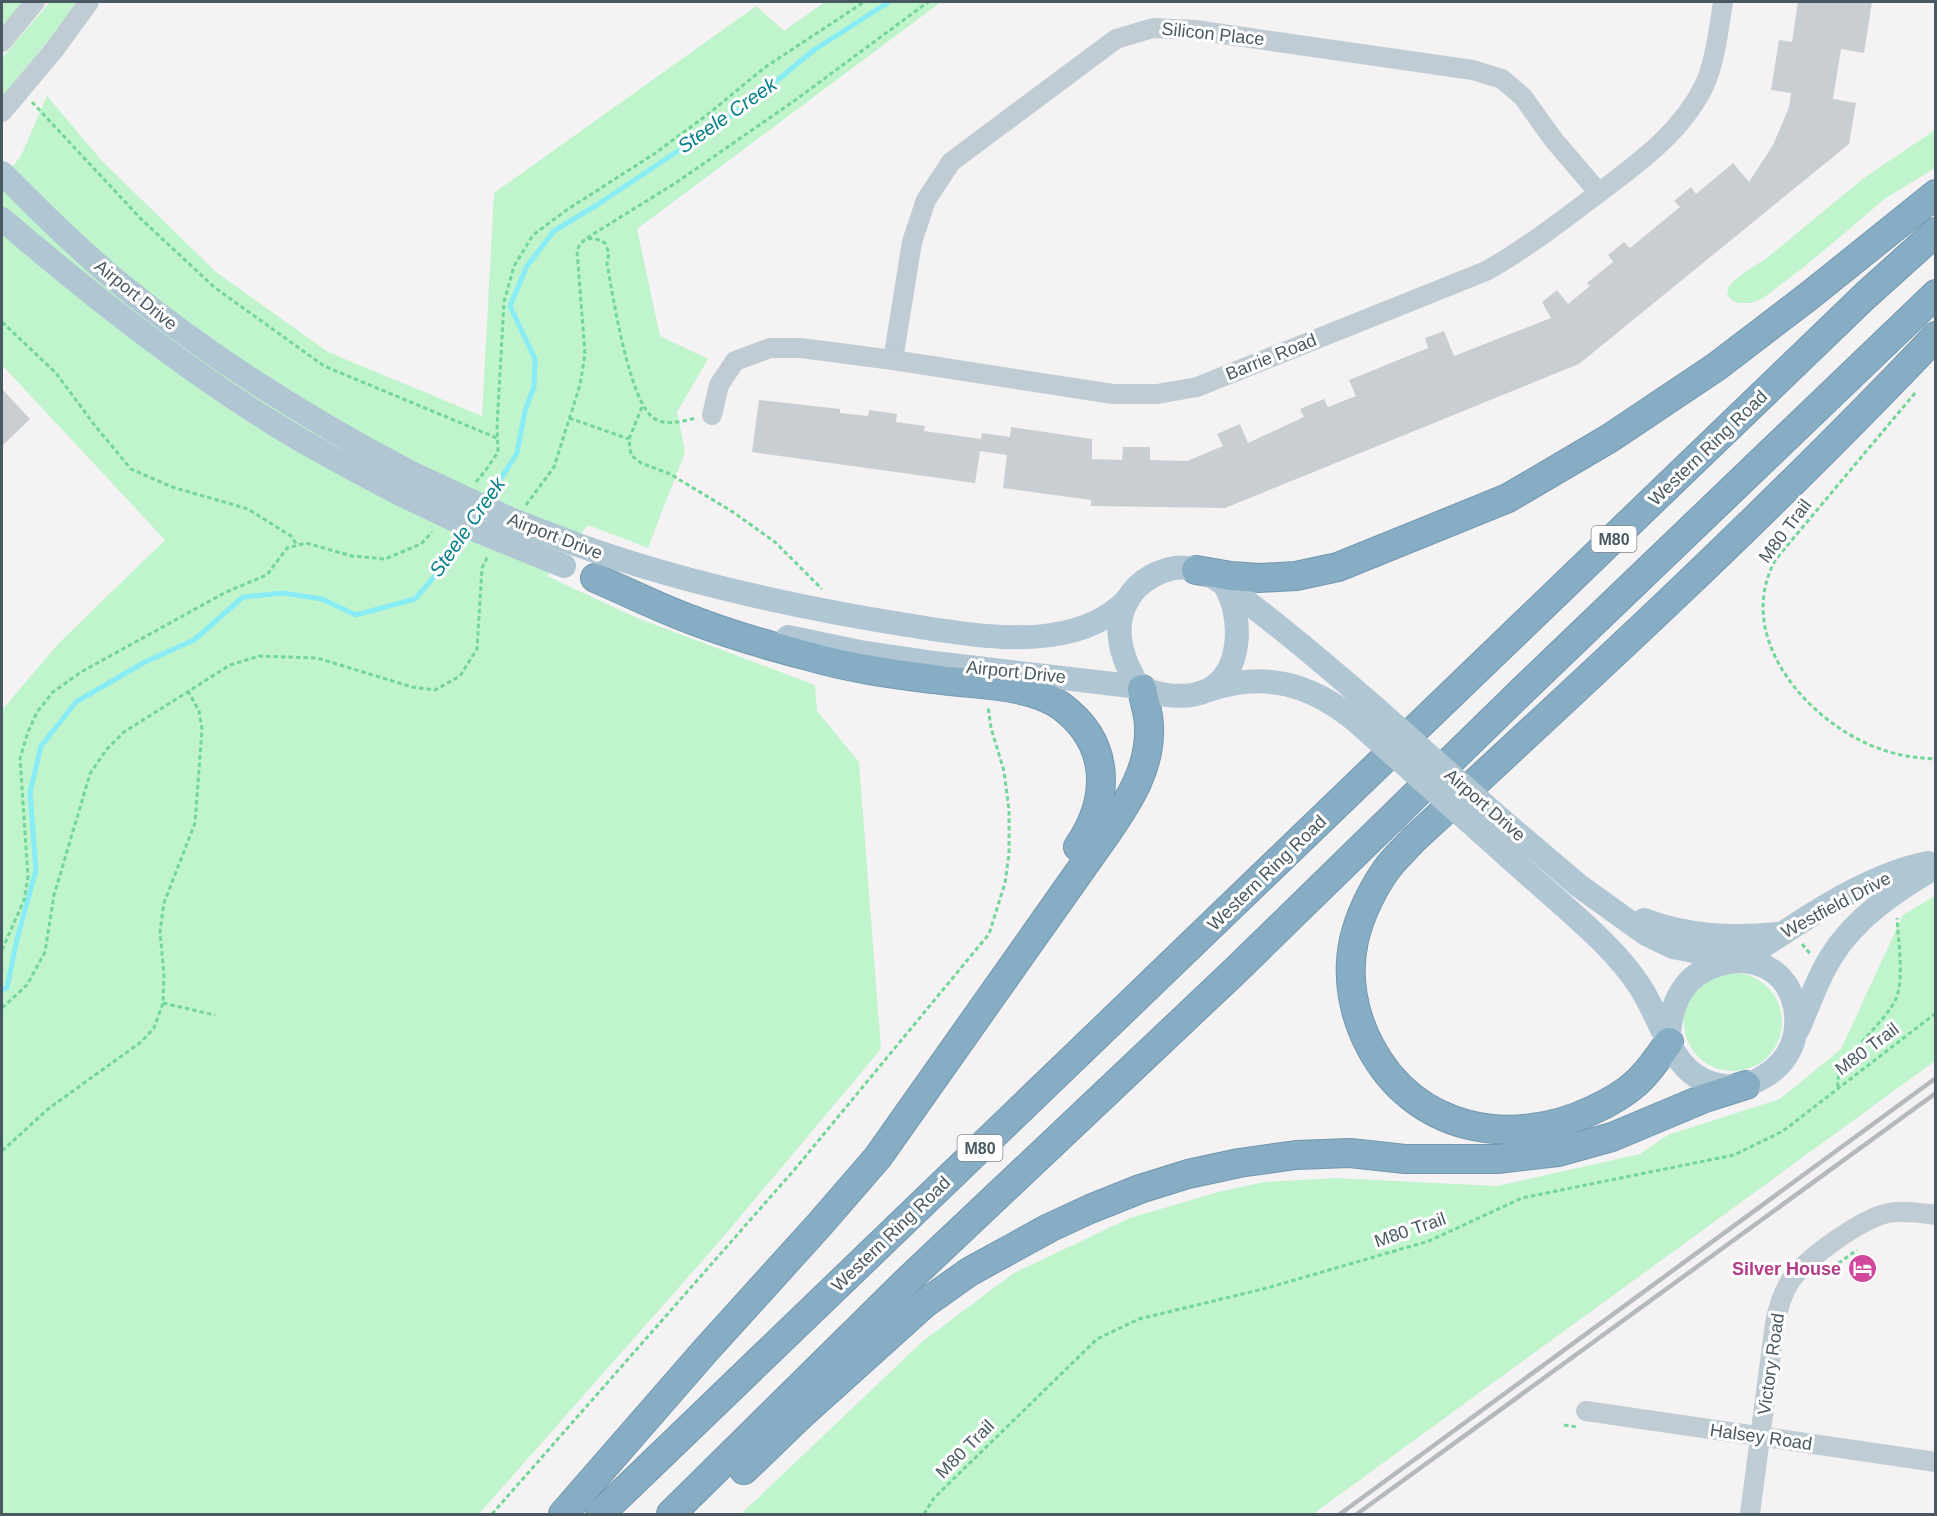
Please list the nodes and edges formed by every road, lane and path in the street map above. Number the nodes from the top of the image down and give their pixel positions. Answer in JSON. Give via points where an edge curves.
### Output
{"nodes":[{"id":1,"x":35,"y":2,"type":"edge"},
{"id":2,"x":89,"y":2,"type":"edge"},
{"id":3,"x":928,"y":2,"type":"edge"},
{"id":4,"x":1723,"y":2,"type":"edge"},
{"id":5,"x":2,"y":42,"type":"edge"},
{"id":6,"x":20,"y":90,"type":"junction"},
{"id":7,"x":2,"y":112,"type":"edge"},
{"id":8,"x":2,"y":172,"type":"edge"},
{"id":9,"x":1599,"y":193,"type":"junction"},
{"id":10,"x":1935,"y":194,"type":"edge"},
{"id":11,"x":2,"y":219,"type":"edge"},
{"id":12,"x":1935,"y":232,"type":"edge"},
{"id":13,"x":587,"y":238,"type":"junction"},
{"id":14,"x":1935,"y":294,"type":"edge"},
{"id":15,"x":2,"y":322,"type":"edge"},
{"id":16,"x":1935,"y":336,"type":"edge"},
{"id":17,"x":893,"y":360,"type":"junction"},
{"id":18,"x":1921,"y":386,"type":"dead end"},
{"id":19,"x":642,"y":407,"type":"junction"},
{"id":20,"x":712,"y":415,"type":"joint"},
{"id":21,"x":568,"y":418,"type":"junction"},
{"id":22,"x":497,"y":438,"type":"dead end"},
{"id":23,"x":629,"y":439,"type":"junction"},
{"id":24,"x":520,"y":513,"type":"dead end"},
{"id":25,"x":297,"y":545,"type":"dead end"},
{"id":26,"x":494,"y":549,"type":"dead end"},
{"id":27,"x":1196,"y":570,"type":"junction"},
{"id":28,"x":595,"y":578,"type":"junction"},
{"id":29,"x":1225,"y":586,"type":"junction"},
{"id":30,"x":1128,"y":598,"type":"junction"},
{"id":31,"x":831,"y":612,"type":"junction"},
{"id":32,"x":985,"y":686,"type":"junction"},
{"id":33,"x":1140,"y":688,"type":"junction"},
{"id":34,"x":1208,"y":690,"type":"junction"},
{"id":35,"x":188,"y":692,"type":"junction"},
{"id":36,"x":1364,"y":713,"type":"junction"},
{"id":37,"x":1935,"y":759,"type":"edge"},
{"id":38,"x":1490,"y":825,"type":"junction"},
{"id":39,"x":1935,"y":862,"type":"edge"},
{"id":40,"x":1935,"y":867,"type":"edge"},
{"id":41,"x":1605,"y":906,"type":"junction"},
{"id":42,"x":1897,"y":917,"type":"dead end"},
{"id":43,"x":1786,"y":931,"type":"junction"},
{"id":44,"x":1740,"y":960,"type":"junction"},
{"id":45,"x":1823,"y":971,"type":"junction"},
{"id":46,"x":163,"y":1003,"type":"junction"},
{"id":47,"x":983,"y":1006,"type":"junction"},
{"id":48,"x":2,"y":1008,"type":"edge"},
{"id":49,"x":1935,"y":1013,"type":"edge"},
{"id":50,"x":215,"y":1015,"type":"dead end"},
{"id":51,"x":1795,"y":1036,"type":"junction"},
{"id":52,"x":1669,"y":1041,"type":"junction"},
{"id":53,"x":1746,"y":1084,"type":"junction"},
{"id":54,"x":1838,"y":1087,"type":"junction"},
{"id":55,"x":2,"y":1151,"type":"edge"},
{"id":56,"x":1935,"y":1215,"type":"edge"},
{"id":57,"x":1857,"y":1250,"type":"dead end"},
{"id":58,"x":1821,"y":1276,"type":"dead end"},
{"id":59,"x":1586,"y":1411,"type":"dead end"},
{"id":60,"x":1760,"y":1437,"type":"junction"},
{"id":61,"x":1935,"y":1462,"type":"edge"},
{"id":62,"x":492,"y":1515,"type":"edge"},
{"id":63,"x":563,"y":1515,"type":"edge"},
{"id":64,"x":600,"y":1515,"type":"edge"},
{"id":65,"x":671,"y":1515,"type":"edge"},
{"id":66,"x":699,"y":1515,"type":"edge"},
{"id":67,"x":924,"y":1515,"type":"edge"},
{"id":68,"x":1750,"y":1515,"type":"edge"}],
"edges":[{"from":1,"to":5,"type":"street"},
{"from":2,"to":6,"type":"street"},
{"from":3,"to":13,"type":"path","via":[[677,182]]},
{"from":4,"to":9,"type":"street","name":"Barrie Road","via":[[1704,85],[1679,125]]},
{"from":6,"to":7,"type":"street"},
{"from":6,"to":22,"type":"path","via":[[141,219],[214,287],[324,366]]},
{"from":8,"to":31,"type":"main road","name":"Airport Drive","bridge":true,"via":[[122,286],[200,345],[291,406],[413,474],[510,519],[656,571]]},
{"from":9,"to":17,"type":"street","name":"Barrie Road","via":[[1523,250],[1486,271],[1197,387],[1157,394],[1113,394]]},
{"from":9,"to":17,"type":"street","name":"Silicon Place","via":[[1523,97],[1502,79],[1473,70],[1195,30],[1153,28],[1116,39],[951,162],[926,200],[912,242]]},
{"from":10,"to":27,"type":"highway","via":[[1716,367],[1610,438],[1508,498],[1338,567],[1296,576],[1259,578]]},
{"from":11,"to":28,"type":"main road","name":"Airport Drive","bridge":true,"via":[[104,304],[229,394],[321,452],[480,532]]},
{"from":12,"to":64,"type":"highway","name":"Western Ring Road","number":"M80"},
{"from":13,"to":19,"type":"path","via":[[605,243],[609,253],[621,340]]},
{"from":13,"to":21,"type":"path","via":[[577,251],[585,354],[580,385]]},
{"from":14,"to":65,"type":"highway","number":"M80","via":[[1226,980],[906,1282]]},
{"from":15,"to":25,"type":"path","via":[[56,373],[131,469],[172,487],[248,509],[291,536]]},
{"from":16,"to":52,"type":"highway","via":[[1754,522],[1413,840],[1386,870],[1361,918],[1353,941],[1351,975],[1356,1012],[1365,1037],[1395,1081],[1424,1106],[1449,1118],[1500,1130],[1533,1130],[1562,1123],[1616,1098],[1635,1084]]},
{"from":17,"to":20,"type":"street","name":"Barrie Road","via":[[801,348],[770,348],[735,361],[720,385]]},
{"from":18,"to":37,"type":"path","name":"M80 Trail","via":[[1776,560],[1767,578],[1764,614],[1778,664],[1815,711],[1849,735],[1876,747],[1904,756]]},
{"from":19,"to":20,"type":"path","via":[[663,422]]},
{"from":19,"to":23,"type":"path"},
{"from":21,"to":23,"type":"path"},
{"from":21,"to":24,"type":"path","via":[[554,467]]},
{"from":23,"to":31,"type":"path","via":[[631,455],[641,463],[688,484],[775,542],[825,592]]},
{"from":26,"to":35,"type":"path","via":[[482,568],[477,649],[460,676],[435,690],[412,687],[317,658],[259,656],[230,665]]},
{"from":27,"to":29,"type":"main road"},
{"from":27,"to":30,"type":"main road","via":[[1168,570],[1153,575]]},
{"from":28,"to":32,"type":"highway","via":[[695,621],[809,657]]},
{"from":28,"to":33,"type":"main road","name":"Airport Drive","via":[[702,615],[860,652]]},
{"from":29,"to":34,"type":"main road","via":[[1236,610],[1237,644],[1223,676]]},
{"from":29,"to":36,"type":"main road","name":"Airport Drive","via":[[1311,652]]},
{"from":30,"to":31,"type":"main road","name":"Airport Drive","via":[[1114,612],[1089,625],[1031,638],[933,629]]},
{"from":30,"to":33,"type":"main road","via":[[1119,631],[1126,665]]},
{"from":32,"to":47,"type":"highway","via":[[1017,689],[1046,698],[1071,715],[1082,726],[1098,757],[1102,788],[1089,832]]},
{"from":32,"to":62,"type":"path","via":[[1009,810],[1005,883],[989,934],[787,1178]]},
{"from":33,"to":34,"type":"main road","via":[[1171,695]]},
{"from":33,"to":47,"type":"highway","via":[[1149,740],[1133,793]]},
{"from":34,"to":36,"type":"main road","name":"Airport Drive","via":[[1253,681],[1291,685]]},
{"from":35,"to":46,"type":"path","via":[[199,711],[202,729],[195,823],[164,903],[160,931]]},
{"from":35,"to":48,"type":"path","via":[[124,732],[90,774],[54,895],[45,952],[27,985]]},
{"from":36,"to":38,"type":"main road","name":"Airport Drive","bridge":true},
{"from":38,"to":41,"type":"main road","name":"Airport Drive"},
{"from":38,"to":52,"type":"main road","name":"Airport Drive","via":[[1612,951],[1639,985]]},
{"from":39,"to":43,"type":"main road","name":"Westfield Drive","via":[[1896,872]]},
{"from":40,"to":45,"type":"main road","name":"Westfield Drive","via":[[1862,920]]},
{"from":41,"to":43,"type":"main road","via":[[1688,933],[1725,936]]},
{"from":41,"to":44,"type":"main road","name":"Airport Drive","via":[[1673,947]]},
{"from":42,"to":54,"type":"path","via":[[1897,998],[1852,1054],[1839,1074]]},
{"from":43,"to":44,"type":"main road","name":"Westfield Drive"},
{"from":43,"to":45,"type":"path"},
{"from":44,"to":51,"type":"main road","via":[[1764,965],[1781,979],[1794,1003]]},
{"from":44,"to":52,"type":"main road","via":[[1712,967],[1690,981],[1675,1005]]},
{"from":45,"to":51,"type":"main road","name":"Westfield Drive"},
{"from":46,"to":50,"type":"path"},
{"from":46,"to":55,"type":"path","via":[[154,1028],[141,1042],[48,1109]]},
{"from":47,"to":63,"type":"highway","via":[[878,1157]]},
{"from":49,"to":54,"type":"path","name":"M80 Trail"},
{"from":51,"to":53,"type":"main road","via":[[1782,1061],[1765,1076]]},
{"from":52,"to":53,"type":"main road","via":[[1677,1059],[1695,1076],[1724,1086]]},
{"from":53,"to":66,"type":"highway","via":[[1612,1137],[1558,1152],[1497,1159],[1405,1159],[1350,1153],[1296,1155],[1188,1174],[1090,1209],[969,1272],[924,1304],[802,1414]]},
{"from":54,"to":67,"type":"path","name":"M80 Trail","via":[[1783,1131],[1734,1155],[1522,1198],[1429,1241],[1267,1288],[1139,1318],[1097,1339],[934,1498]]},
{"from":56,"to":60,"type":"street","name":"Victory Road","via":[[1900,1212],[1868,1220],[1795,1275],[1778,1309]]},
{"from":57,"to":58,"type":"path"},
{"from":59,"to":60,"type":"street","name":"Halsey Road"},
{"from":60,"to":61,"type":"street","name":"Halsey Road"},
{"from":60,"to":68,"type":"street","name":"Victory Road"}]}
